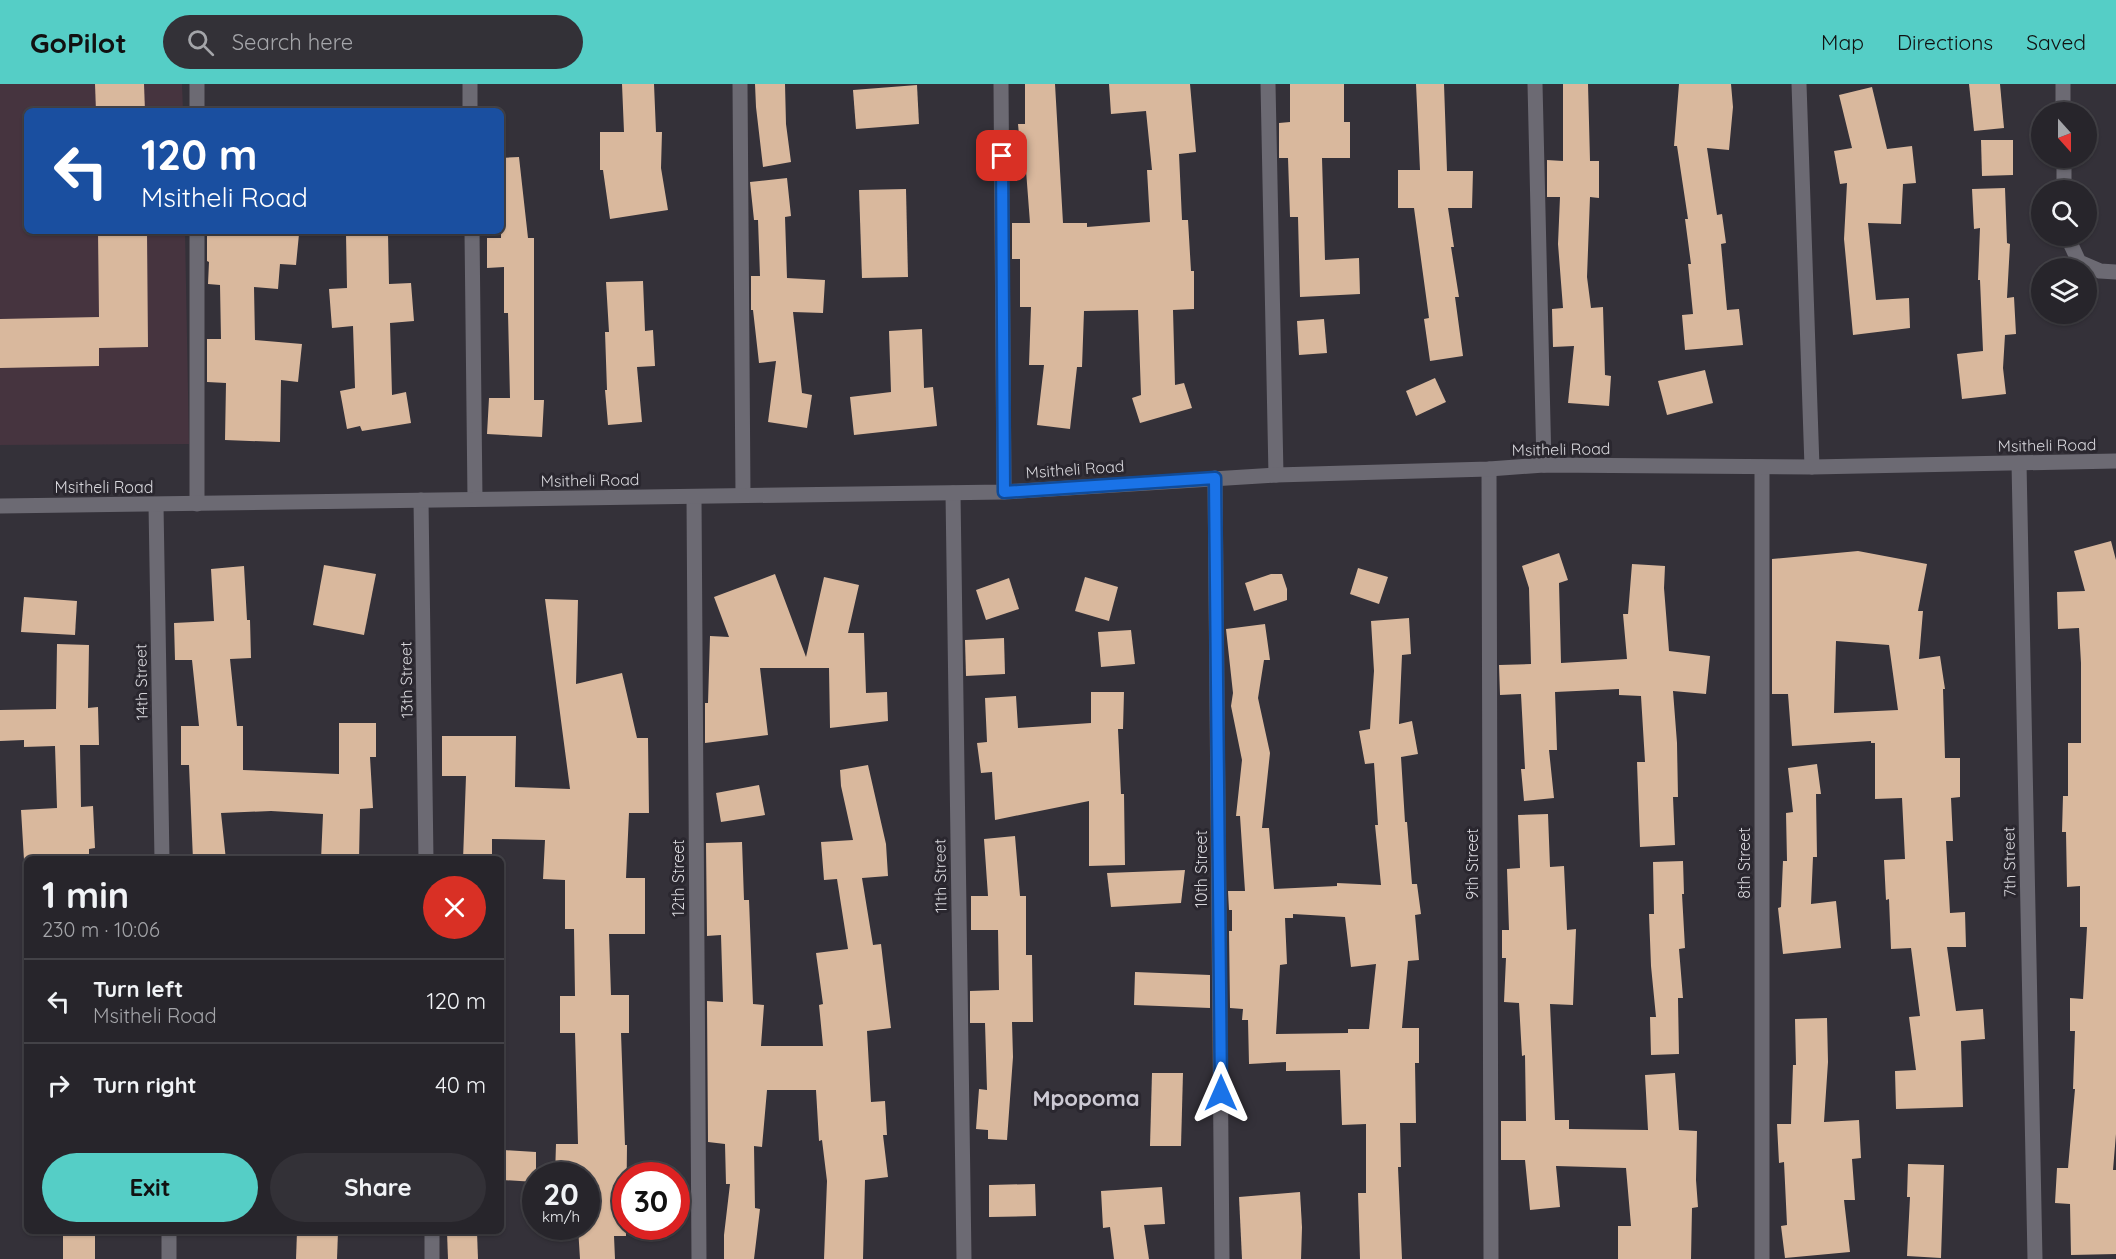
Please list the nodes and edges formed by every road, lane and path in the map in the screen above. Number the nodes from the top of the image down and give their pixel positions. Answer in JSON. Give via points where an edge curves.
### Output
{"nodes":[{"id":1,"x":197,"y":84,"type":"edge"},
{"id":2,"x":470,"y":84,"type":"edge"},
{"id":3,"x":740,"y":84,"type":"edge"},
{"id":4,"x":1001,"y":84,"type":"edge"},
{"id":5,"x":1268,"y":84,"type":"edge"},
{"id":6,"x":1535,"y":84,"type":"edge"},
{"id":7,"x":1799,"y":84,"type":"edge"},
{"id":8,"x":2063,"y":84,"type":"edge"},
{"id":9,"x":2063,"y":102,"type":"edge"},
{"id":10,"x":197,"y":108,"type":"edge"},
{"id":11,"x":470,"y":108,"type":"edge"},
{"id":12,"x":197,"y":234,"type":"edge"},
{"id":13,"x":472,"y":234,"type":"edge"},
{"id":14,"x":2072,"y":246,"type":"edge"},
{"id":15,"x":2116,"y":272,"type":"edge"},
{"id":16,"x":2116,"y":461,"type":"edge"},
{"id":17,"x":2019,"y":463,"type":"junction"},
{"id":18,"x":1544,"y":465,"type":"junction"},
{"id":19,"x":1762,"y":467,"type":"junction"},
{"id":20,"x":1812,"y":467,"type":"junction"},
{"id":21,"x":1490,"y":469,"type":"junction"},
{"id":22,"x":1276,"y":475,"type":"junction"},
{"id":23,"x":1215,"y":478,"type":"junction"},
{"id":24,"x":1004,"y":492,"type":"junction"},
{"id":25,"x":953,"y":493,"type":"junction"},
{"id":26,"x":743,"y":495,"type":"junction"},
{"id":27,"x":694,"y":496,"type":"junction"},
{"id":28,"x":475,"y":499,"type":"junction"},
{"id":29,"x":421,"y":500,"type":"junction"},
{"id":30,"x":197,"y":504,"type":"junction"},
{"id":31,"x":156,"y":505,"type":"junction"},
{"id":32,"x":0,"y":506,"type":"edge"},
{"id":33,"x":162,"y":856,"type":"edge"},
{"id":34,"x":426,"y":856,"type":"edge"},
{"id":35,"x":169,"y":1234,"type":"edge"},
{"id":36,"x":432,"y":1234,"type":"edge"},
{"id":37,"x":169,"y":1259,"type":"edge"},
{"id":38,"x":432,"y":1259,"type":"edge"},
{"id":39,"x":699,"y":1259,"type":"edge"},
{"id":40,"x":964,"y":1259,"type":"edge"},
{"id":41,"x":1222,"y":1259,"type":"edge"},
{"id":42,"x":1491,"y":1259,"type":"edge"},
{"id":43,"x":1762,"y":1259,"type":"edge"},
{"id":44,"x":2035,"y":1259,"type":"edge"}],
"edges":[{"from":1,"to":10,"type":"street"},
{"from":2,"to":11,"type":"street"},
{"from":3,"to":26,"type":"street"},
{"from":4,"to":24,"type":"street"},
{"from":5,"to":22,"type":"street"},
{"from":6,"to":18,"type":"street"},
{"from":7,"to":20,"type":"street"},
{"from":8,"to":9,"type":"street"},
{"from":12,"to":30,"type":"street"},
{"from":13,"to":28,"type":"street"},
{"from":14,"to":15,"type":"street","via":[[2079,262],[2100,271]]},
{"from":16,"to":17,"type":"street","name":"Msitheli Road"},
{"from":17,"to":20,"type":"street","name":"Msitheli Road"},
{"from":17,"to":44,"type":"street","name":"7th Street"},
{"from":18,"to":19,"type":"street","name":"Msitheli Road"},
{"from":18,"to":21,"type":"street","name":"Msitheli Road"},
{"from":19,"to":20,"type":"street","name":"Msitheli Road"},
{"from":19,"to":43,"type":"street","name":"8th Street"},
{"from":21,"to":22,"type":"street","name":"Msitheli Road"},
{"from":21,"to":42,"type":"street","name":"9th Street"},
{"from":22,"to":23,"type":"street","name":"Msitheli Road"},
{"from":23,"to":24,"type":"street","name":"Msitheli Road"},
{"from":23,"to":41,"type":"street","name":"10th Street"},
{"from":24,"to":25,"type":"street","name":"Msitheli Road"},
{"from":25,"to":26,"type":"street","name":"Msitheli Road"},
{"from":25,"to":40,"type":"street","name":"11th Street"},
{"from":26,"to":27,"type":"street","name":"Msitheli Road"},
{"from":27,"to":28,"type":"street","name":"Msitheli Road"},
{"from":27,"to":39,"type":"street","name":"12th Street"},
{"from":28,"to":29,"type":"street","name":"Msitheli Road"},
{"from":29,"to":30,"type":"street","name":"Msitheli Road"},
{"from":29,"to":34,"type":"street","name":"13th Street"},
{"from":30,"to":31,"type":"street","name":"Msitheli Road"},
{"from":31,"to":32,"type":"street","name":"Msitheli Road"},
{"from":31,"to":33,"type":"street","name":"14th Street"},
{"from":35,"to":37,"type":"street"},
{"from":36,"to":38,"type":"street"}]}
